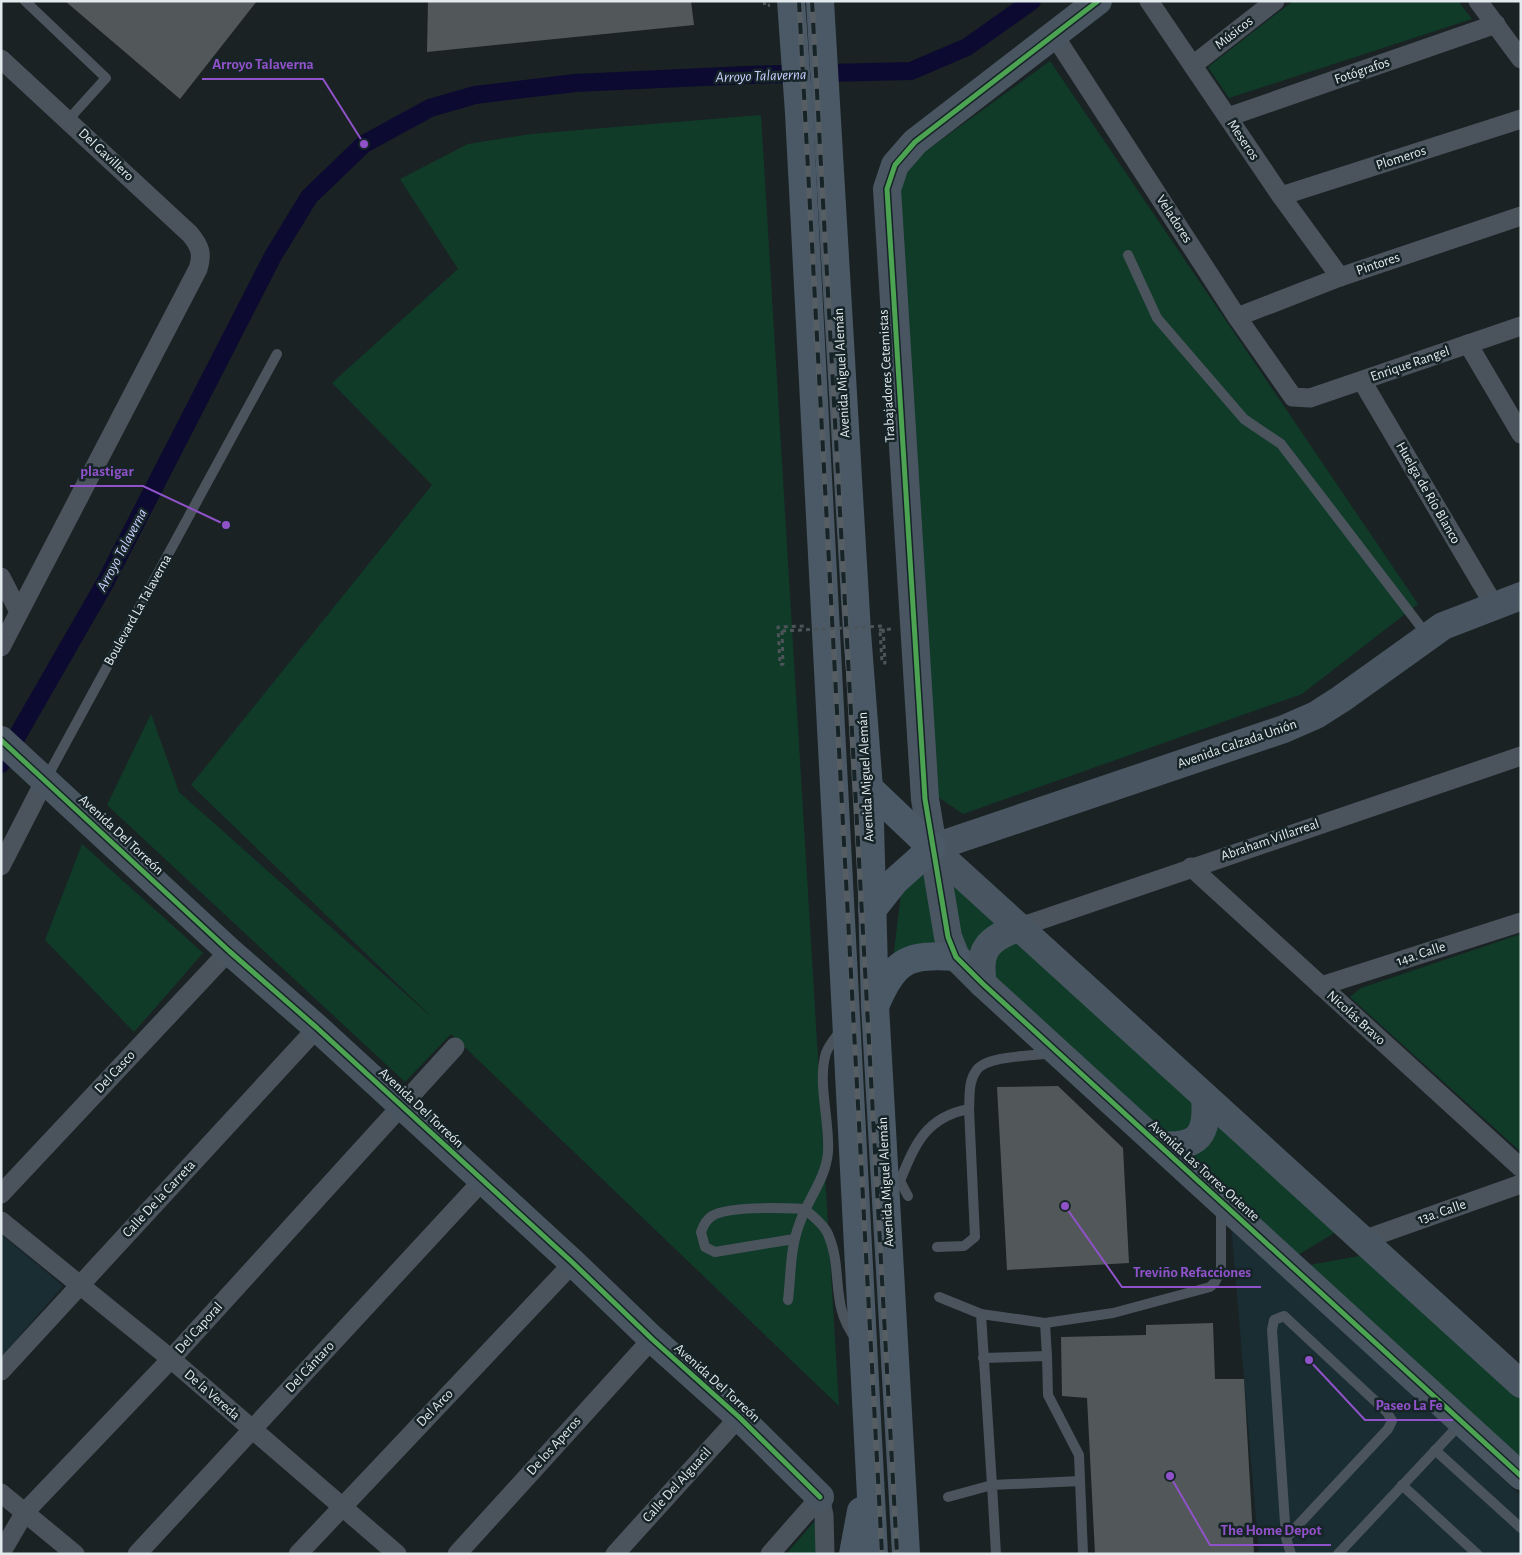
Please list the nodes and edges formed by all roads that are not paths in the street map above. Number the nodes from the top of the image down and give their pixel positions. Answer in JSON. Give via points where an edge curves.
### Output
{"nodes":[{"id":1,"x":25,"y":1,"type":"edge"},
{"id":2,"x":791,"y":1,"type":"edge"},
{"id":3,"x":820,"y":1,"type":"edge"},
{"id":4,"x":1098,"y":1,"type":"edge"},
{"id":5,"x":1149,"y":1,"type":"edge"},
{"id":6,"x":1275,"y":1,"type":"edge"},
{"id":7,"x":1478,"y":1,"type":"edge"},
{"id":8,"x":1496,"y":24,"type":"junction"},
{"id":9,"x":1054,"y":35,"type":"junction"},
{"id":10,"x":1,"y":59,"type":"edge"},
{"id":11,"x":1521,"y":59,"type":"edge"},
{"id":12,"x":1193,"y":65,"type":"junction"},
{"id":13,"x":1228,"y":117,"type":"junction"},
{"id":14,"x":1521,"y":119,"type":"edge"},
{"id":15,"x":68,"y":120,"type":"junction"},
{"id":16,"x":1280,"y":196,"type":"junction"},
{"id":17,"x":1521,"y":216,"type":"edge"},
{"id":18,"x":1128,"y":256,"type":"dead end"},
{"id":19,"x":1340,"y":277,"type":"junction"},
{"id":20,"x":1237,"y":316,"type":"junction"},
{"id":21,"x":1521,"y":326,"type":"edge"},
{"id":22,"x":1468,"y":344,"type":"junction"},
{"id":23,"x":277,"y":354,"type":"dead end"},
{"id":24,"x":1362,"y":381,"type":"junction"},
{"id":25,"x":1298,"y":399,"type":"joint"},
{"id":26,"x":1521,"y":434,"type":"edge"},
{"id":27,"x":1,"y":577,"type":"edge"},
{"id":28,"x":1521,"y":596,"type":"edge"},
{"id":29,"x":1494,"y":606,"type":"junction"},
{"id":30,"x":19,"y":612,"type":"junction"},
{"id":31,"x":1427,"y":636,"type":"junction"},
{"id":32,"x":1,"y":647,"type":"edge"},
{"id":33,"x":1,"y":740,"type":"edge"},
{"id":34,"x":1521,"y":756,"type":"edge"},
{"id":35,"x":37,"y":772,"type":"junction"},
{"id":36,"x":869,"y":788,"type":"junction"},
{"id":37,"x":932,"y":848,"type":"junction"},
{"id":38,"x":1,"y":866,"type":"edge"},
{"id":39,"x":1191,"y":867,"type":"junction"},
{"id":40,"x":872,"y":910,"type":"junction"},
{"id":41,"x":1521,"y":922,"type":"edge"},
{"id":42,"x":1020,"y":927,"type":"junction"},
{"id":43,"x":229,"y":951,"type":"junction"},
{"id":44,"x":956,"y":958,"type":"junction"},
{"id":45,"x":983,"y":984,"type":"junction"},
{"id":46,"x":1321,"y":986,"type":"junction"},
{"id":47,"x":875,"y":1006,"type":"junction"},
{"id":48,"x":847,"y":1020,"type":"junction"},
{"id":49,"x":317,"y":1028,"type":"junction"},
{"id":50,"x":455,"y":1047,"type":"dead end"},
{"id":51,"x":1057,"y":1053,"type":"junction"},
{"id":52,"x":1205,"y":1097,"type":"junction"},
{"id":53,"x":401,"y":1104,"type":"junction"},
{"id":54,"x":969,"y":1109,"type":"junction"},
{"id":55,"x":1159,"y":1145,"type":"junction"},
{"id":56,"x":1521,"y":1168,"type":"edge"},
{"id":57,"x":483,"y":1180,"type":"junction"},
{"id":58,"x":1521,"y":1184,"type":"edge"},
{"id":59,"x":898,"y":1186,"type":"junction"},
{"id":60,"x":1,"y":1194,"type":"edge"},
{"id":61,"x":1221,"y":1202,"type":"junction"},
{"id":62,"x":805,"y":1209,"type":"junction"},
{"id":63,"x":1,"y":1221,"type":"edge"},
{"id":64,"x":794,"y":1239,"type":"junction"},
{"id":65,"x":1363,"y":1240,"type":"junction"},
{"id":66,"x":937,"y":1247,"type":"dead end"},
{"id":67,"x":573,"y":1263,"type":"junction"},
{"id":68,"x":79,"y":1286,"type":"junction"},
{"id":69,"x":939,"y":1297,"type":"dead end"},
{"id":70,"x":788,"y":1300,"type":"dead end"},
{"id":71,"x":981,"y":1314,"type":"junction"},
{"id":72,"x":1045,"y":1324,"type":"junction"},
{"id":73,"x":652,"y":1338,"type":"junction"},
{"id":74,"x":864,"y":1349,"type":"junction"},
{"id":75,"x":1047,"y":1356,"type":"junction"},
{"id":76,"x":983,"y":1358,"type":"junction"},
{"id":77,"x":171,"y":1359,"type":"junction"},
{"id":78,"x":1,"y":1371,"type":"edge"},
{"id":79,"x":1521,"y":1384,"type":"edge"},
{"id":80,"x":738,"y":1417,"type":"junction"},
{"id":81,"x":1461,"y":1422,"type":"junction"},
{"id":82,"x":252,"y":1430,"type":"junction"},
{"id":83,"x":1435,"y":1450,"type":"junction"},
{"id":84,"x":869,"y":1468,"type":"junction"},
{"id":85,"x":1521,"y":1476,"type":"edge"},
{"id":86,"x":1080,"y":1481,"type":"junction"},
{"id":87,"x":992,"y":1485,"type":"junction"},
{"id":88,"x":1402,"y":1485,"type":"junction"},
{"id":89,"x":1,"y":1493,"type":"edge"},
{"id":90,"x":820,"y":1497,"type":"junction"},
{"id":91,"x":948,"y":1497,"type":"dead end"},
{"id":92,"x":341,"y":1507,"type":"junction"},
{"id":93,"x":25,"y":1512,"type":"junction"},
{"id":94,"x":1521,"y":1528,"type":"edge"},
{"id":95,"x":1286,"y":1538,"type":"junction"},
{"id":96,"x":1,"y":1553,"type":"edge"},
{"id":97,"x":76,"y":1554,"type":"edge"},
{"id":98,"x":137,"y":1554,"type":"edge"},
{"id":99,"x":298,"y":1554,"type":"edge"},
{"id":100,"x":397,"y":1554,"type":"edge"},
{"id":101,"x":457,"y":1554,"type":"edge"},
{"id":102,"x":615,"y":1554,"type":"edge"},
{"id":103,"x":770,"y":1554,"type":"edge"},
{"id":104,"x":825,"y":1554,"type":"edge"},
{"id":105,"x":854,"y":1554,"type":"edge"},
{"id":106,"x":874,"y":1554,"type":"edge"},
{"id":107,"x":906,"y":1554,"type":"edge"},
{"id":108,"x":996,"y":1554,"type":"edge"},
{"id":109,"x":1083,"y":1554,"type":"edge"},
{"id":110,"x":1290,"y":1554,"type":"edge"},
{"id":111,"x":1338,"y":1554,"type":"edge"},
{"id":112,"x":1477,"y":1554,"type":"edge"}],
"edges":[{"from":1,"to":15,"type":"lane","via":[[106,78]]},
{"from":2,"to":48,"type":"highway"},
{"from":3,"to":36,"type":"highway","name":"Avenida Miguel Alemán"},
{"from":4,"to":9,"type":"street","name":"Trabajadores Cetemistas"},
{"from":5,"to":12,"type":"street","name":"Meseros"},
{"from":6,"to":12,"type":"street","name":"Músicos"},
{"from":7,"to":8,"type":"street"},
{"from":8,"to":11,"type":"street"},
{"from":8,"to":13,"type":"street","name":"Fotógrafos"},
{"from":9,"to":20,"type":"street","name":"Veladores"},
{"from":9,"to":37,"type":"street","name":"Trabajadores Cetemistas","via":[[915,142],[894,165],[887,189],[924,799]]},
{"from":10,"to":15,"type":"street","name":"Del Gavillero"},
{"from":12,"to":13,"type":"street","name":"Meseros"},
{"from":13,"to":16,"type":"street","name":"Meseros"},
{"from":14,"to":16,"type":"street","name":"Plomeros"},
{"from":15,"to":30,"type":"street","name":"Del Gavillero","via":[[190,234],[197,242],[202,257]]},
{"from":16,"to":19,"type":"street","name":"Meseros"},
{"from":17,"to":19,"type":"street","name":"Pintores"},
{"from":18,"to":31,"type":"lane","via":[[1157,318],[1244,420],[1280,444]]},
{"from":19,"to":20,"type":"street","name":"Pintores"},
{"from":20,"to":25,"type":"street","name":"Veladores","via":[[1288,393]]},
{"from":21,"to":22,"type":"street","name":"Enrique Rangel"},
{"from":22,"to":24,"type":"street","name":"Enrique Rangel"},
{"from":22,"to":26,"type":"street"},
{"from":23,"to":35,"type":"lane","name":"Boulevard La Talaverna"},
{"from":24,"to":25,"type":"street","name":"Enrique Rangel"},
{"from":24,"to":29,"type":"street","name":"Huelga de Río Blanco"},
{"from":27,"to":30,"type":"street"},
{"from":28,"to":29,"type":"street","name":"Avenida Calzada Unión"},
{"from":29,"to":31,"type":"street","name":"Avenida Calzada Unión","via":[[1443,626]]},
{"from":30,"to":32,"type":"street"},
{"from":31,"to":37,"type":"street","name":"Avenida Calzada Unión","via":[[1341,699],[1284,729]]},
{"from":33,"to":35,"type":"street","name":"Avenida Del Torreón"},
{"from":34,"to":39,"type":"street","name":"Abraham Villarreal"},
{"from":35,"to":38,"type":"street","name":"Boulevard La Talaverna"},
{"from":35,"to":43,"type":"street","name":"Avenida Del Torreón"},
{"from":36,"to":37,"type":"highway"},
{"from":36,"to":40,"type":"highway","name":"Avenida Miguel Alemán"},
{"from":37,"to":40,"type":"highway","via":[[895,881]]},
{"from":37,"to":42,"type":"street"},
{"from":37,"to":44,"type":"street","name":"Avenida Las Torres Oriente","via":[[943,913]]},
{"from":39,"to":42,"type":"street","name":"Abraham Villarreal"},
{"from":39,"to":46,"type":"street","name":"Nicolás Bravo"},
{"from":40,"to":47,"type":"highway","name":"Avenida Miguel Alemán"},
{"from":41,"to":46,"type":"street","name":"14a. Calle"},
{"from":42,"to":45,"type":"street","via":[[1002,933],[982,954]]},
{"from":42,"to":52,"type":"street"},
{"from":43,"to":49,"type":"street","name":"Avenida Del Torreón"},
{"from":43,"to":60,"type":"street","name":"Del Casco"},
{"from":44,"to":45,"type":"street","name":"Avenida Las Torres Oriente"},
{"from":44,"to":47,"type":"highway","via":[[927,955],[905,962],[888,978]]},
{"from":45,"to":51,"type":"street","name":"Avenida Las Torres Oriente"},
{"from":46,"to":56,"type":"street","name":"Nicolás Bravo"},
{"from":47,"to":59,"type":"highway","name":"Avenida Miguel Alemán"},
{"from":48,"to":62,"type":"lane","via":[[826,1053],[823,1079],[828,1150],[826,1166]]},
{"from":48,"to":74,"type":"highway"},
{"from":49,"to":53,"type":"street","name":"Avenida Del Torreón"},
{"from":49,"to":68,"type":"street","name":"Calle De la Carreta"},
{"from":50,"to":53,"type":"street","name":"Del Caporal"},
{"from":51,"to":54,"type":"lane","via":[[984,1063],[972,1079]]},
{"from":51,"to":55,"type":"street","name":"Avenida Las Torres Oriente"},
{"from":52,"to":55,"type":"street","via":[[1207,1119],[1202,1131],[1191,1142],[1179,1146]]},
{"from":52,"to":65,"type":"street"},
{"from":53,"to":57,"type":"street","name":"Avenida Del Torreón"},
{"from":53,"to":77,"type":"street","name":"Del Caporal"},
{"from":54,"to":59,"type":"lane","via":[[948,1114],[932,1124],[912,1151]]},
{"from":54,"to":66,"type":"lane","via":[[975,1237],[964,1246]]},
{"from":55,"to":61,"type":"street","name":"Avenida Las Torres Oriente"},
{"from":57,"to":67,"type":"street","name":"Avenida Del Torreón"},
{"from":57,"to":82,"type":"street","name":"Del Cántaro"},
{"from":58,"to":65,"type":"street","name":"13a. Calle"},
{"from":59,"to":107,"type":"highway","name":"Avenida Miguel Alemán"},
{"from":61,"to":72,"type":"lane","via":[[1220,1270],[1216,1282],[1210,1287],[1113,1312]]},
{"from":61,"to":81,"type":"street","name":"Avenida Las Torres Oriente"},
{"from":62,"to":64,"type":"lane"},
{"from":62,"to":64,"type":"lane","via":[[719,1213],[708,1218],[701,1232],[705,1247],[715,1252]]},
{"from":62,"to":74,"type":"lane","via":[[827,1232],[834,1253],[839,1307],[846,1328]]},
{"from":63,"to":68,"type":"street","name":"De la Vereda"},
{"from":64,"to":70,"type":"lane"},
{"from":65,"to":79,"type":"street"},
{"from":67,"to":73,"type":"street","name":"Avenida Del Torreón"},
{"from":67,"to":92,"type":"street","name":"Del Arco"},
{"from":68,"to":77,"type":"street","name":"De la Vereda"},
{"from":68,"to":78,"type":"street","name":"Calle De la Carreta"},
{"from":69,"to":71,"type":"lane"},
{"from":71,"to":72,"type":"lane"},
{"from":71,"to":76,"type":"lane"},
{"from":72,"to":75,"type":"lane"},
{"from":73,"to":80,"type":"street","name":"Avenida Del Torreón"},
{"from":73,"to":101,"type":"street","name":"De los Aperos"},
{"from":74,"to":84,"type":"highway"},
{"from":75,"to":76,"type":"lane"},
{"from":75,"to":86,"type":"lane","via":[[1048,1395],[1077,1448]]},
{"from":76,"to":87,"type":"lane"},
{"from":77,"to":82,"type":"street","name":"De la Vereda"},
{"from":77,"to":93,"type":"street","name":"Del Caporal"},
{"from":80,"to":90,"type":"street","name":"Avenida Del Torreón"},
{"from":80,"to":102,"type":"street","name":"Calle Del Alguacil"},
{"from":81,"to":83,"type":"lane"},
{"from":81,"to":85,"type":"street","name":"Avenida Las Torres Oriente"},
{"from":82,"to":92,"type":"street","name":"De la Vereda"},
{"from":82,"to":98,"type":"street","name":"Del Cántaro"},
{"from":83,"to":88,"type":"lane"},
{"from":83,"to":94,"type":"lane"},
{"from":84,"to":105,"type":"highway"},
{"from":84,"to":106,"type":"highway"},
{"from":86,"to":87,"type":"lane"},
{"from":86,"to":109,"type":"lane"},
{"from":87,"to":91,"type":"lane"},
{"from":87,"to":108,"type":"lane"},
{"from":88,"to":111,"type":"lane"},
{"from":88,"to":112,"type":"lane"},
{"from":89,"to":93,"type":"street"},
{"from":90,"to":103,"type":"street"},
{"from":90,"to":104,"type":"street"},
{"from":92,"to":99,"type":"street","name":"Del Arco"},
{"from":92,"to":100,"type":"street","name":"De la Vereda"},
{"from":93,"to":96,"type":"street","name":"Del Caporal"},
{"from":93,"to":97,"type":"street"},
{"from":95,"to":95,"type":"lane","via":[[1272,1330],[1274,1320],[1284,1316],[1388,1412],[1392,1420],[1388,1429]]},
{"from":95,"to":110,"type":"lane"}]}
